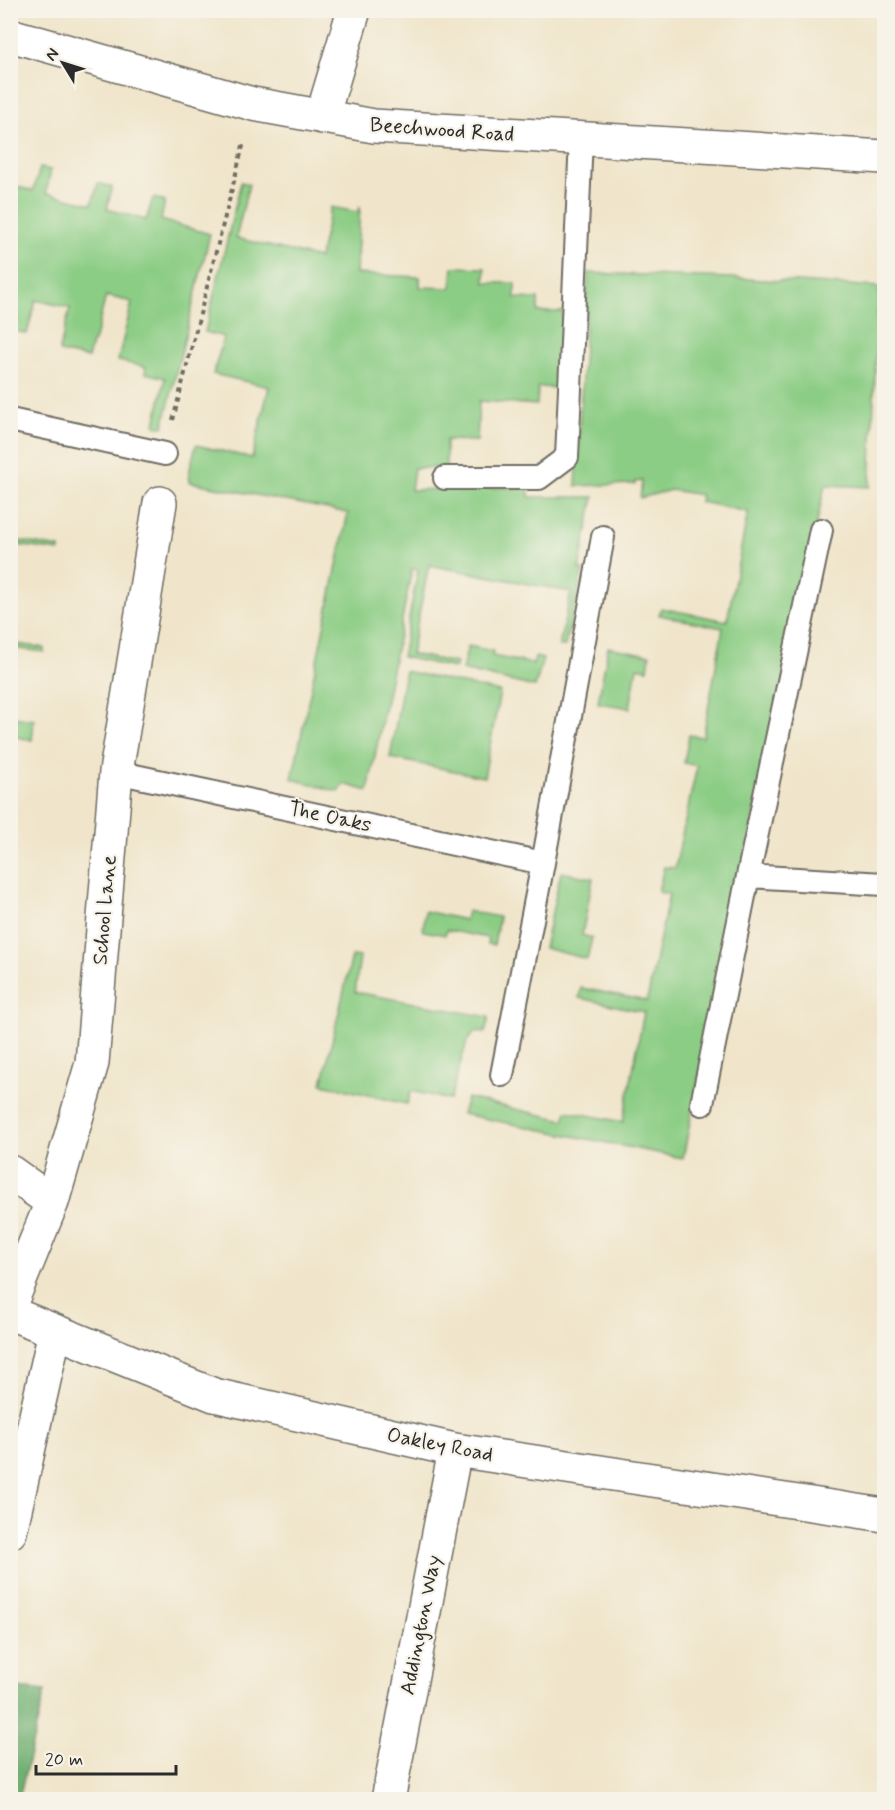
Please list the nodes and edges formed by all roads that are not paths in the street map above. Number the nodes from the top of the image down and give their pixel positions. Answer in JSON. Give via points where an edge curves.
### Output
{"nodes":[{"id":1,"x":354,"y":10,"type":"edge"},
{"id":2,"x":10,"y":35,"type":"edge"},
{"id":3,"x":322,"y":117,"type":"junction"},
{"id":4,"x":581,"y":138,"type":"junction"},
{"id":5,"x":885,"y":157,"type":"edge"},
{"id":6,"x":10,"y":420,"type":"edge"},
{"id":7,"x":165,"y":454,"type":"road end"},
{"id":8,"x":445,"y":478,"type":"dead end"},
{"id":9,"x":160,"y":503,"type":"dead end"},
{"id":10,"x":821,"y":530,"type":"dead end"},
{"id":11,"x":603,"y":537,"type":"dead end"},
{"id":12,"x":116,"y":772,"type":"junction"},
{"id":13,"x":543,"y":863,"type":"junction"},
{"id":14,"x":748,"y":876,"type":"junction"},
{"id":15,"x":885,"y":884,"type":"edge"},
{"id":16,"x":502,"y":1075,"type":"dead end"},
{"id":17,"x":702,"y":1104,"type":"dead end"},
{"id":18,"x":10,"y":1172,"type":"edge"},
{"id":19,"x":52,"y":1202,"type":"junction"},
{"id":20,"x":10,"y":1305,"type":"edge"},
{"id":21,"x":10,"y":1313,"type":"edge"},
{"id":22,"x":55,"y":1331,"type":"junction"},
{"id":23,"x":455,"y":1450,"type":"junction"},
{"id":24,"x":885,"y":1515,"type":"edge"},
{"id":25,"x":10,"y":1532,"type":"edge"},
{"id":26,"x":388,"y":1800,"type":"edge"}],
"edges":[{"from":1,"to":3,"type":"street"},
{"from":2,"to":3,"type":"street","name":"Beechwood Road","via":[[253,104]]},
{"from":3,"to":4,"type":"street","name":"Beechwood Road","via":[[374,126]]},
{"from":4,"to":5,"type":"street","name":"Beechwood Road"},
{"from":4,"to":8,"type":"lane","via":[[567,457],[539,478]]},
{"from":6,"to":7,"type":"lane"},
{"from":9,"to":12,"type":"street","name":"School Lane"},
{"from":10,"to":14,"type":"lane"},
{"from":11,"to":13,"type":"lane"},
{"from":12,"to":13,"type":"lane","name":"The Oaks"},
{"from":12,"to":19,"type":"street","name":"School Lane","via":[[92,1063]]},
{"from":13,"to":16,"type":"lane"},
{"from":14,"to":15,"type":"lane"},
{"from":14,"to":17,"type":"lane"},
{"from":18,"to":19,"type":"street"},
{"from":19,"to":20,"type":"street","name":"School Lane"},
{"from":21,"to":22,"type":"street","name":"Oakley Road"},
{"from":22,"to":23,"type":"street","name":"Oakley Road","via":[[214,1395]]},
{"from":22,"to":25,"type":"street"},
{"from":23,"to":24,"type":"street","name":"Oakley Road"},
{"from":23,"to":26,"type":"street","name":"Addington Way"}]}
